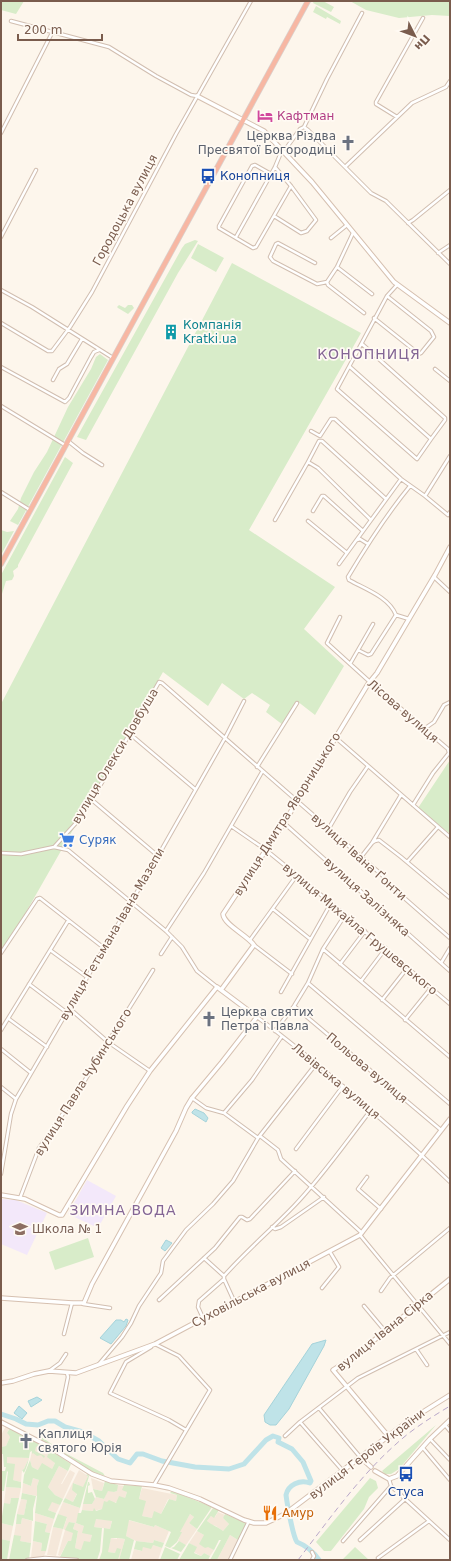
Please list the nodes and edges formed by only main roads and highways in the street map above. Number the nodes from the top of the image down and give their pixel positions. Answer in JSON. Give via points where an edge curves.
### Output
{"nodes":[{"id":1,"x":308,"y":1,"type":"edge"},
{"id":2,"x":1,"y":564,"type":"edge"}],
"edges":[{"from":1,"to":2,"type":"highway"}]}
